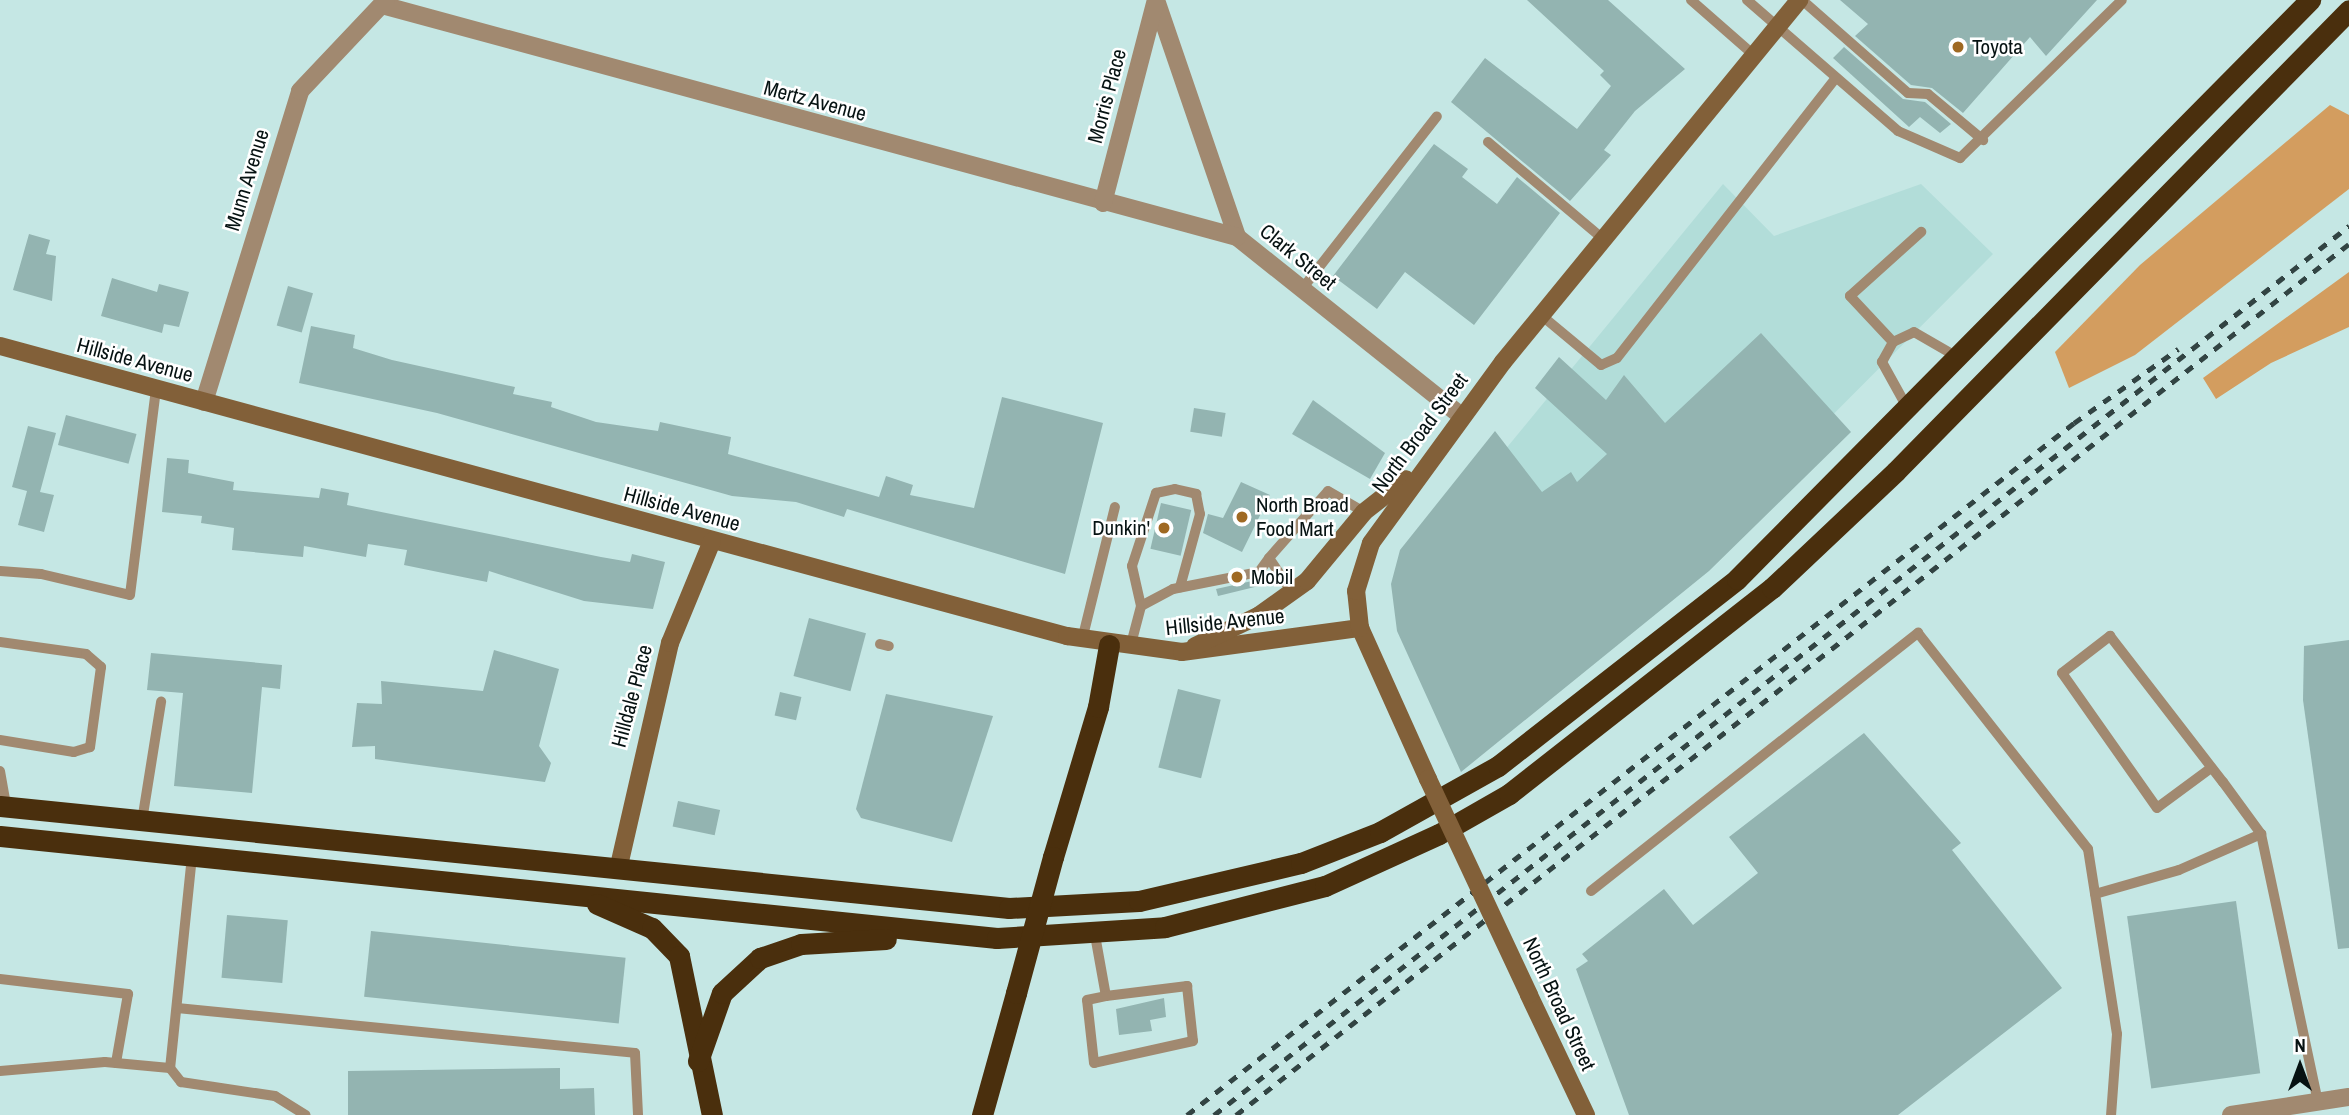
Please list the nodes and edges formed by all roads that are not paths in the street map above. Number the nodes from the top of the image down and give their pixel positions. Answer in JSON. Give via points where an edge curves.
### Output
{"nodes":[{"id":1,"x":1156,"y":0,"type":"edge"},
{"id":2,"x":1691,"y":0,"type":"edge"},
{"id":3,"x":1748,"y":0,"type":"edge"},
{"id":4,"x":1800,"y":0,"type":"edge"},
{"id":5,"x":2122,"y":0,"type":"edge"},
{"id":6,"x":2309,"y":0,"type":"edge"},
{"id":7,"x":384,"y":3,"type":"edge"},
{"id":8,"x":2349,"y":10,"type":"edge"},
{"id":9,"x":1777,"y":28,"type":"junction"},
{"id":10,"x":1755,"y":56,"type":"junction"},
{"id":11,"x":1836,"y":78,"type":"junction"},
{"id":12,"x":1437,"y":116,"type":"dead end"},
{"id":13,"x":1983,"y":140,"type":"junction"},
{"id":14,"x":1488,"y":142,"type":"dead end"},
{"id":15,"x":1103,"y":204,"type":"junction"},
{"id":16,"x":1921,"y":232,"type":"dead end"},
{"id":17,"x":1237,"y":237,"type":"junction"},
{"id":18,"x":1602,"y":238,"type":"junction"},
{"id":19,"x":1302,"y":289,"type":"junction"},
{"id":20,"x":1541,"y":315,"type":"junction"},
{"id":21,"x":1893,"y":342,"type":"junction"},
{"id":22,"x":0,"y":346,"type":"edge"},
{"id":23,"x":1959,"y":358,"type":"junction"},
{"id":24,"x":156,"y":390,"type":"junction"},
{"id":25,"x":204,"y":402,"type":"junction"},
{"id":26,"x":1909,"y":410,"type":"junction"},
{"id":27,"x":1461,"y":416,"type":"junction"},
{"id":28,"x":1420,"y":469,"type":"junction"},
{"id":29,"x":1115,"y":507,"type":"dead end"},
{"id":30,"x":1364,"y":512,"type":"junction"},
{"id":31,"x":712,"y":541,"type":"junction"},
{"id":32,"x":1269,"y":558,"type":"junction"},
{"id":33,"x":0,"y":571,"type":"edge"},
{"id":34,"x":1180,"y":587,"type":"junction"},
{"id":35,"x":1292,"y":592,"type":"junction"},
{"id":36,"x":1141,"y":606,"type":"junction"},
{"id":37,"x":1360,"y":628,"type":"junction"},
{"id":38,"x":1082,"y":640,"type":"junction"},
{"id":39,"x":0,"y":642,"type":"edge"},
{"id":40,"x":1119,"y":647,"type":"junction"},
{"id":41,"x":1182,"y":652,"type":"junction"},
{"id":42,"x":161,"y":702,"type":"dead end"},
{"id":43,"x":0,"y":740,"type":"edge"},
{"id":44,"x":2211,"y":768,"type":"junction"},
{"id":45,"x":0,"y":771,"type":"edge"},
{"id":46,"x":3,"y":806,"type":"edge"},
{"id":47,"x":142,"y":821,"type":"junction"},
{"id":48,"x":2261,"y":834,"type":"junction"},
{"id":49,"x":0,"y":836,"type":"edge"},
{"id":50,"x":192,"y":856,"type":"junction"},
{"id":51,"x":618,"y":870,"type":"junction"},
{"id":52,"x":1591,"y":891,"type":"dead end"},
{"id":53,"x":2095,"y":894,"type":"junction"},
{"id":54,"x":579,"y":897,"type":"junction"},
{"id":55,"x":1095,"y":935,"type":"junction"},
{"id":56,"x":960,"y":936,"type":"junction"},
{"id":57,"x":0,"y":979,"type":"edge"},
{"id":58,"x":1106,"y":996,"type":"junction"},
{"id":59,"x":177,"y":1008,"type":"junction"},
{"id":60,"x":698,"y":1061,"type":"junction"},
{"id":61,"x":116,"y":1063,"type":"junction"},
{"id":62,"x":170,"y":1068,"type":"junction"},
{"id":63,"x":0,"y":1071,"type":"edge"},
{"id":64,"x":2349,"y":1097,"type":"edge"},
{"id":65,"x":2318,"y":1102,"type":"junction"},
{"id":66,"x":306,"y":1115,"type":"edge"},
{"id":67,"x":638,"y":1115,"type":"edge"},
{"id":68,"x":712,"y":1115,"type":"edge"},
{"id":69,"x":982,"y":1115,"type":"edge"},
{"id":70,"x":1586,"y":1115,"type":"edge"},
{"id":71,"x":2111,"y":1115,"type":"edge"},
{"id":72,"x":2231,"y":1115,"type":"edge"}],
"edges":[{"from":1,"to":15,"type":"street","name":"Morris Place"},
{"from":1,"to":17,"type":"street","name":"Clark Street"},
{"from":2,"to":10,"type":"lane"},
{"from":3,"to":9,"type":"lane"},
{"from":4,"to":9,"type":"main road","name":"North Broad Street"},
{"from":4,"to":13,"type":"lane","via":[[1908,93],[1927,94]]},
{"from":5,"to":13,"type":"lane"},
{"from":6,"to":23,"type":"highway"},
{"from":7,"to":15,"type":"street","name":"Mertz Avenue"},
{"from":7,"to":25,"type":"street","name":"Munn Avenue","via":[[300,91]]},
{"from":8,"to":55,"type":"highway","via":[[1843,522],[1576,746],[1473,815],[1330,884],[1206,920]]},
{"from":9,"to":10,"type":"main road","name":"North Broad Street"},
{"from":9,"to":11,"type":"lane"},
{"from":10,"to":18,"type":"main road","name":"North Broad Street"},
{"from":11,"to":13,"type":"lane","via":[[1920,143],[1960,158]]},
{"from":11,"to":20,"type":"lane","via":[[1617,358],[1601,365]]},
{"from":12,"to":19,"type":"lane"},
{"from":14,"to":18,"type":"lane"},
{"from":15,"to":17,"type":"street","name":"Mertz Avenue"},
{"from":16,"to":21,"type":"lane","via":[[1850,296]]},
{"from":17,"to":19,"type":"street","name":"Clark Street"},
{"from":18,"to":20,"type":"main road","name":"North Broad Street"},
{"from":19,"to":27,"type":"street","name":"Clark Street"},
{"from":20,"to":27,"type":"main road","name":"North Broad Street"},
{"from":21,"to":23,"type":"lane","via":[[1914,332]]},
{"from":21,"to":26,"type":"lane","via":[[1882,362]]},
{"from":22,"to":24,"type":"main road","name":"Hillside Avenue"},
{"from":23,"to":26,"type":"highway"},
{"from":24,"to":25,"type":"main road","name":"Hillside Avenue"},
{"from":24,"to":33,"type":"lane","via":[[130,595],[41,573]]},
{"from":25,"to":31,"type":"main road","name":"Hillside Avenue"},
{"from":26,"to":51,"type":"highway","via":[[1737,579],[1540,736],[1422,810],[1301,863],[1181,894],[1042,908]]},
{"from":27,"to":28,"type":"main road","name":"North Broad Street"},
{"from":28,"to":30,"type":"main road"},
{"from":28,"to":37,"type":"main road","name":"North Broad Street","via":[[1365,555],[1356,591]]},
{"from":29,"to":38,"type":"lane"},
{"from":30,"to":32,"type":"lane","via":[[1328,491]]},
{"from":30,"to":35,"type":"main road","via":[[1319,570]]},
{"from":31,"to":38,"type":"main road","name":"Hillside Avenue"},
{"from":31,"to":51,"type":"main road","name":"Hilldale Place","via":[[670,643]]},
{"from":32,"to":34,"type":"lane","via":[[1259,572]]},
{"from":32,"to":35,"type":"lane"},
{"from":34,"to":36,"type":"lane"},
{"from":34,"to":36,"type":"lane","via":[[1200,514],[1196,494],[1175,489],[1156,493],[1132,566]]},
{"from":35,"to":41,"type":"main road","via":[[1241,626]]},
{"from":36,"to":40,"type":"lane"},
{"from":37,"to":41,"type":"main road","name":"Hillside Avenue"},
{"from":37,"to":70,"type":"main road","name":"North Broad Street","bridge":true},
{"from":38,"to":40,"type":"main road","name":"Hillside Avenue"},
{"from":39,"to":43,"type":"lane","via":[[86,654],[101,667],[90,747],[74,752]]},
{"from":40,"to":41,"type":"main road","name":"Hillside Avenue"},
{"from":40,"to":69,"type":"highway","bridge":true,"via":[[1053,857]]},
{"from":42,"to":47,"type":"lane"},
{"from":44,"to":44,"type":"lane","via":[[2110,636],[2062,673],[2157,808]]},
{"from":44,"to":48,"type":"lane"},
{"from":45,"to":46,"type":"lane"},
{"from":46,"to":47,"type":"highway"},
{"from":47,"to":51,"type":"highway"},
{"from":48,"to":53,"type":"lane","via":[[2179,870]]},
{"from":48,"to":65,"type":"lane"},
{"from":49,"to":50,"type":"highway"},
{"from":50,"to":54,"type":"highway"},
{"from":50,"to":59,"type":"lane"},
{"from":52,"to":53,"type":"lane","via":[[1917,633],[2088,849]]},
{"from":53,"to":71,"type":"lane","via":[[2117,1034]]},
{"from":54,"to":56,"type":"highway"},
{"from":54,"to":60,"type":"highway","via":[[653,929],[671,944],[687,979]]},
{"from":55,"to":56,"type":"highway"},
{"from":55,"to":58,"type":"lane"},
{"from":56,"to":60,"type":"highway","via":[[820,942],[772,952],[722,993]]},
{"from":57,"to":61,"type":"lane","via":[[128,994]]},
{"from":58,"to":58,"type":"lane","via":[[1187,986],[1193,1041],[1094,1063],[1087,1000]]},
{"from":59,"to":62,"type":"lane"},
{"from":59,"to":67,"type":"lane","via":[[635,1053]]},
{"from":60,"to":68,"type":"highway"},
{"from":61,"to":62,"type":"lane"},
{"from":61,"to":63,"type":"lane"},
{"from":62,"to":66,"type":"lane","via":[[181,1082],[275,1096]]},
{"from":64,"to":65,"type":"street"},
{"from":65,"to":72,"type":"street"}]}
